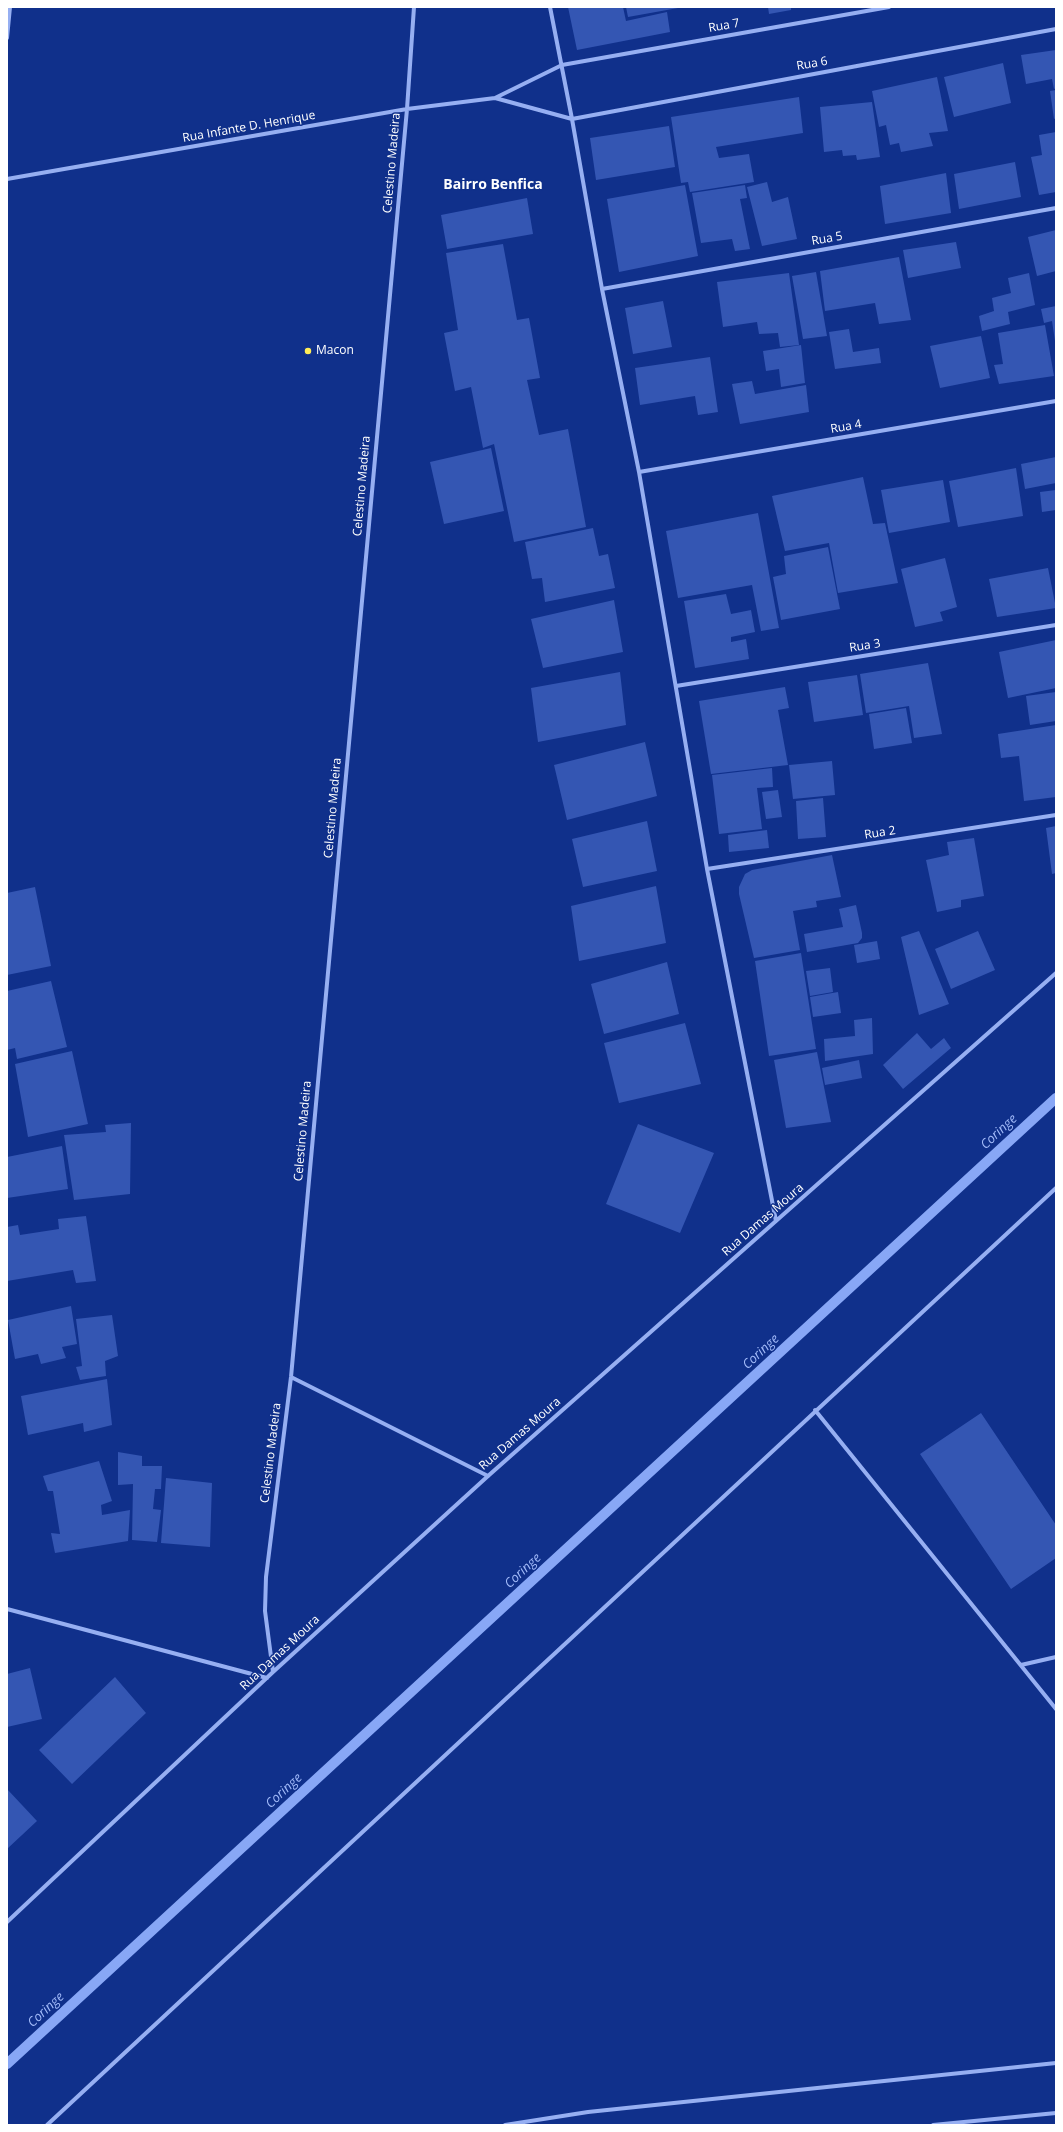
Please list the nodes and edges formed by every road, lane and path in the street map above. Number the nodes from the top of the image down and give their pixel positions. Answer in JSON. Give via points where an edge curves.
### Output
{"nodes":[{"id":1,"x":10,"y":7,"type":"edge"},
{"id":2,"x":414,"y":7,"type":"edge"},
{"id":3,"x":550,"y":7,"type":"edge"},
{"id":4,"x":889,"y":7,"type":"edge"},
{"id":5,"x":1056,"y":29,"type":"edge"},
{"id":6,"x":7,"y":38,"type":"edge"},
{"id":7,"x":562,"y":65,"type":"junction"},
{"id":8,"x":495,"y":98,"type":"junction"},
{"id":9,"x":407,"y":109,"type":"junction"},
{"id":10,"x":572,"y":119,"type":"junction"},
{"id":11,"x":7,"y":179,"type":"edge"},
{"id":12,"x":1056,"y":208,"type":"edge"},
{"id":13,"x":602,"y":289,"type":"junction"},
{"id":14,"x":1056,"y":401,"type":"edge"},
{"id":15,"x":638,"y":472,"type":"junction"},
{"id":16,"x":1056,"y":625,"type":"edge"},
{"id":17,"x":676,"y":686,"type":"junction"},
{"id":18,"x":1056,"y":815,"type":"edge"},
{"id":19,"x":707,"y":870,"type":"junction"},
{"id":20,"x":1056,"y":973,"type":"edge"},
{"id":21,"x":1056,"y":1188,"type":"edge"},
{"id":22,"x":776,"y":1222,"type":"junction"},
{"id":23,"x":291,"y":1377,"type":"junction"},
{"id":24,"x":816,"y":1410,"type":"junction"},
{"id":25,"x":488,"y":1476,"type":"junction"},
{"id":26,"x":7,"y":1610,"type":"edge"},
{"id":27,"x":1056,"y":1657,"type":"edge"},
{"id":28,"x":1021,"y":1665,"type":"junction"},
{"id":29,"x":273,"y":1672,"type":"junction"},
{"id":30,"x":267,"y":1678,"type":"junction"},
{"id":31,"x":1056,"y":1708,"type":"edge"},
{"id":32,"x":7,"y":1922,"type":"edge"},
{"id":33,"x":1056,"y":2063,"type":"edge"},
{"id":34,"x":1056,"y":2113,"type":"edge"},
{"id":35,"x":47,"y":2125,"type":"edge"},
{"id":36,"x":505,"y":2125,"type":"edge"},
{"id":37,"x":933,"y":2125,"type":"edge"}],
"edges":[{"from":1,"to":6,"type":"street"},
{"from":2,"to":9,"type":"street","name":"Celestino Madeira"},
{"from":3,"to":7,"type":"street"},
{"from":4,"to":7,"type":"street","name":"Rua 7"},
{"from":5,"to":10,"type":"street","name":"Rua 6"},
{"from":7,"to":8,"type":"street","name":"Rua 7"},
{"from":7,"to":10,"type":"street"},
{"from":8,"to":9,"type":"street","name":"Rua Infante D. Henrique"},
{"from":8,"to":10,"type":"street"},
{"from":9,"to":11,"type":"street","name":"Rua Infante D. Henrique"},
{"from":9,"to":23,"type":"street","name":"Celestino Madeira"},
{"from":10,"to":13,"type":"street"},
{"from":12,"to":13,"type":"street","name":"Rua 5"},
{"from":13,"to":15,"type":"street"},
{"from":14,"to":15,"type":"street","name":"Rua 4"},
{"from":15,"to":17,"type":"street"},
{"from":16,"to":17,"type":"street","name":"Rua 3"},
{"from":17,"to":19,"type":"street"},
{"from":18,"to":19,"type":"street","name":"Rua 2"},
{"from":19,"to":22,"type":"street"},
{"from":20,"to":22,"type":"street","name":"Rua Damas Moura"},
{"from":21,"to":24,"type":"street"},
{"from":22,"to":25,"type":"street","name":"Rua Damas Moura"},
{"from":23,"to":25,"type":"street"},
{"from":23,"to":29,"type":"street","name":"Celestino Madeira","via":[[268,1562],[265,1611]]},
{"from":24,"to":28,"type":"street"},
{"from":24,"to":35,"type":"street"},
{"from":25,"to":29,"type":"street","name":"Rua Damas Moura"},
{"from":26,"to":30,"type":"street"},
{"from":27,"to":28,"type":"street"},
{"from":28,"to":31,"type":"street"},
{"from":29,"to":30,"type":"street","name":"Rua Damas Moura"},
{"from":30,"to":32,"type":"street","name":"Rua Damas Moura"},
{"from":33,"to":36,"type":"street","via":[[588,2112]]},
{"from":34,"to":37,"type":"street"}]}
